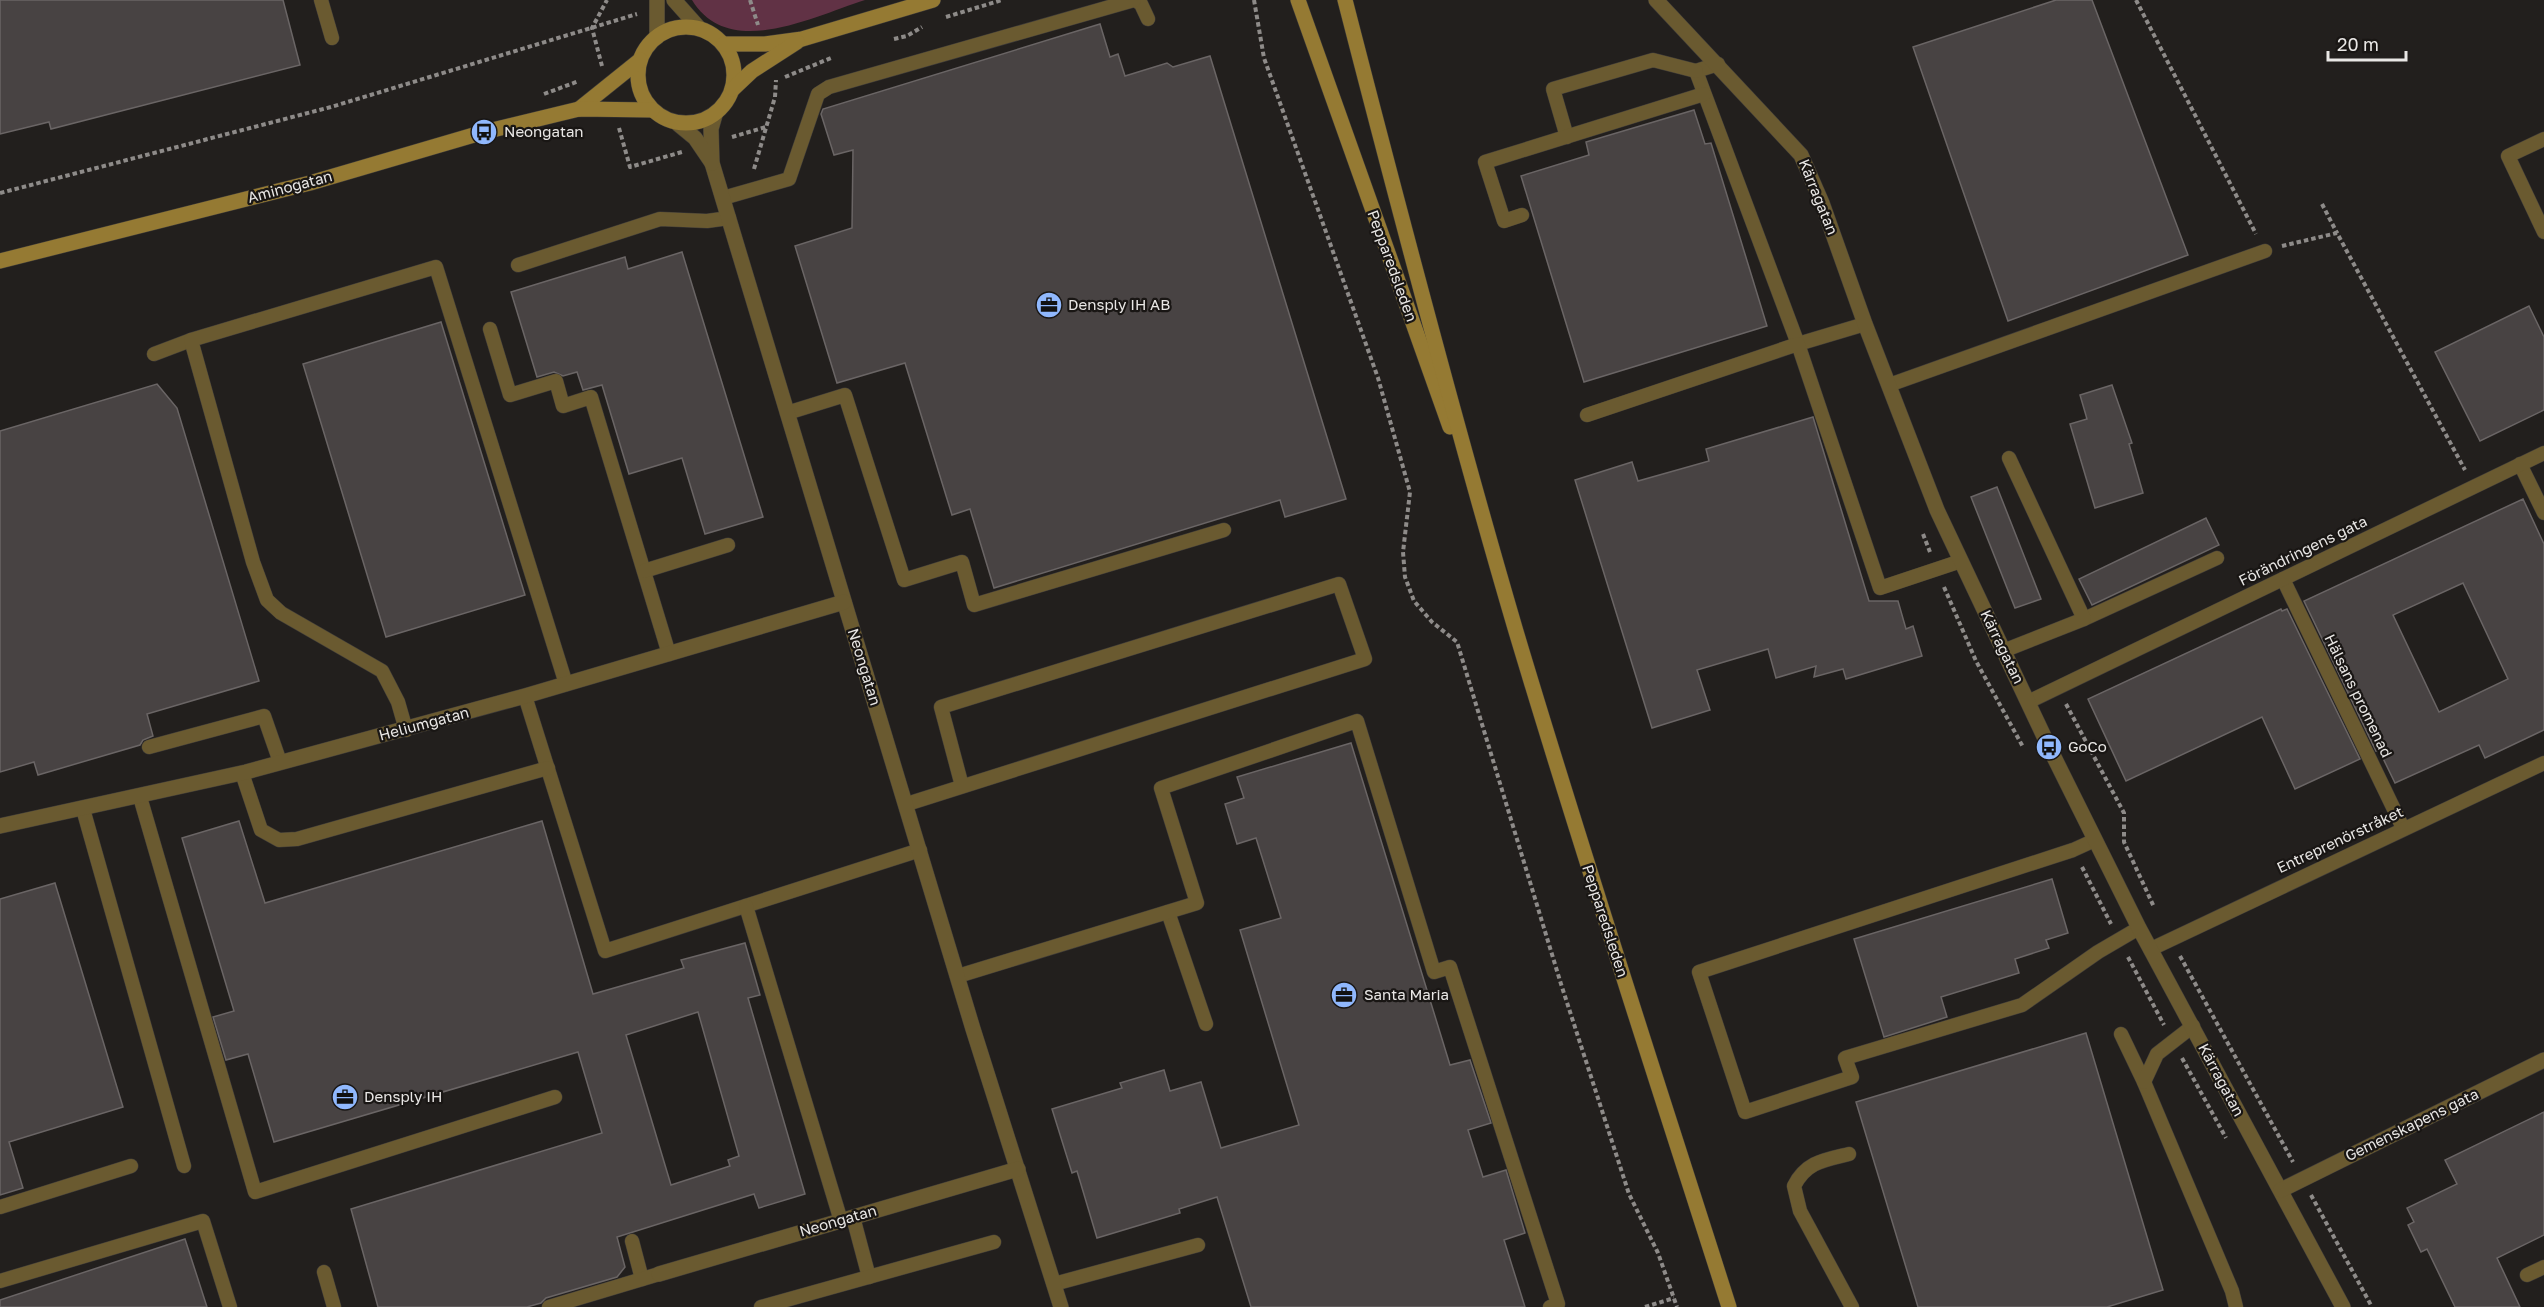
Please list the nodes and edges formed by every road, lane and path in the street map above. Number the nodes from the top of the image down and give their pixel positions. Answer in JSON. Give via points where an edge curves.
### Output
{"nodes":[{"id":1,"x":321,"y":0,"type":"edge"},
{"id":2,"x":674,"y":0,"type":"edge"},
{"id":3,"x":933,"y":0,"type":"edge"},
{"id":4,"x":1002,"y":0,"type":"edge"},
{"id":5,"x":1134,"y":0,"type":"edge"},
{"id":6,"x":1254,"y":0,"type":"edge"},
{"id":7,"x":1298,"y":0,"type":"edge"},
{"id":8,"x":1345,"y":0,"type":"edge"},
{"id":9,"x":1656,"y":0,"type":"edge"},
{"id":10,"x":2136,"y":0,"type":"edge"},
{"id":11,"x":657,"y":4,"type":"edge"},
{"id":12,"x":942,"y":19,"type":"dead end"},
{"id":13,"x":1148,"y":19,"type":"dead end"},
{"id":14,"x":927,"y":25,"type":"dead end"},
{"id":15,"x":699,"y":28,"type":"junction"},
{"id":16,"x":657,"y":37,"type":"junction"},
{"id":17,"x":332,"y":38,"type":"dead end"},
{"id":18,"x":802,"y":39,"type":"junction"},
{"id":19,"x":894,"y":39,"type":"dead end"},
{"id":20,"x":724,"y":44,"type":"junction"},
{"id":21,"x":831,"y":58,"type":"dead end"},
{"id":22,"x":640,"y":60,"type":"junction"},
{"id":23,"x":1718,"y":64,"type":"junction"},
{"id":24,"x":602,"y":66,"type":"dead end"},
{"id":25,"x":1696,"y":71,"type":"junction"},
{"id":26,"x":595,"y":72,"type":"dead end"},
{"id":27,"x":588,"y":78,"type":"dead end"},
{"id":28,"x":734,"y":88,"type":"junction"},
{"id":29,"x":1704,"y":94,"type":"junction"},
{"id":30,"x":542,"y":95,"type":"dead end"},
{"id":31,"x":579,"y":109,"type":"junction"},
{"id":32,"x":652,"y":110,"type":"junction"},
{"id":33,"x":715,"y":115,"type":"junction"},
{"id":34,"x":678,"y":123,"type":"junction"},
{"id":35,"x":1567,"y":137,"type":"junction"},
{"id":36,"x":2544,"y":139,"type":"edge"},
{"id":37,"x":712,"y":163,"type":"junction"},
{"id":38,"x":748,"y":191,"type":"junction"},
{"id":39,"x":0,"y":193,"type":"edge"},
{"id":40,"x":723,"y":198,"type":"junction"},
{"id":41,"x":2322,"y":204,"type":"dead end"},
{"id":42,"x":1522,"y":215,"type":"dead end"},
{"id":43,"x":729,"y":218,"type":"junction"},
{"id":44,"x":2544,"y":232,"type":"edge"},
{"id":45,"x":2337,"y":233,"type":"junction"},
{"id":46,"x":2265,"y":251,"type":"junction"},
{"id":47,"x":0,"y":261,"type":"edge"},
{"id":48,"x":518,"y":265,"type":"dead end"},
{"id":49,"x":1865,"y":324,"type":"junction"},
{"id":50,"x":490,"y":329,"type":"dead end"},
{"id":51,"x":191,"y":340,"type":"junction"},
{"id":52,"x":1798,"y":344,"type":"junction"},
{"id":53,"x":154,"y":354,"type":"dead end"},
{"id":54,"x":1889,"y":385,"type":"junction"},
{"id":55,"x":787,"y":413,"type":"junction"},
{"id":56,"x":1587,"y":415,"type":"dead end"},
{"id":57,"x":2544,"y":453,"type":"edge"},
{"id":58,"x":2009,"y":458,"type":"dead end"},
{"id":59,"x":2520,"y":464,"type":"junction"},
{"id":60,"x":2474,"y":486,"type":"junction"},
{"id":61,"x":2544,"y":513,"type":"edge"},
{"id":62,"x":1224,"y":530,"type":"dead end"},
{"id":63,"x":1487,"y":532,"type":"junction"},
{"id":64,"x":728,"y":545,"type":"dead end"},
{"id":65,"x":2217,"y":558,"type":"dead end"},
{"id":66,"x":1961,"y":561,"type":"junction"},
{"id":67,"x":644,"y":571,"type":"junction"},
{"id":68,"x":2283,"y":579,"type":"junction"},
{"id":69,"x":844,"y":602,"type":"junction"},
{"id":70,"x":2084,"y":619,"type":"junction"},
{"id":71,"x":2003,"y":651,"type":"junction"},
{"id":72,"x":669,"y":654,"type":"junction"},
{"id":73,"x":566,"y":684,"type":"junction"},
{"id":74,"x":2057,"y":688,"type":"junction"},
{"id":75,"x":525,"y":696,"type":"junction"},
{"id":76,"x":2028,"y":702,"type":"junction"},
{"id":77,"x":406,"y":730,"type":"junction"},
{"id":78,"x":2085,"y":739,"type":"dead end"},
{"id":79,"x":149,"y":747,"type":"dead end"},
{"id":80,"x":279,"y":762,"type":"junction"},
{"id":81,"x":2544,"y":763,"type":"edge"},
{"id":82,"x":548,"y":768,"type":"junction"},
{"id":83,"x":242,"y":773,"type":"junction"},
{"id":84,"x":962,"y":786,"type":"junction"},
{"id":85,"x":140,"y":797,"type":"junction"},
{"id":86,"x":907,"y":804,"type":"junction"},
{"id":87,"x":83,"y":809,"type":"junction"},
{"id":88,"x":0,"y":826,"type":"edge"},
{"id":89,"x":2403,"y":828,"type":"junction"},
{"id":90,"x":2095,"y":840,"type":"junction"},
{"id":91,"x":920,"y":850,"type":"junction"},
{"id":92,"x":746,"y":906,"type":"junction"},
{"id":93,"x":1168,"y":912,"type":"junction"},
{"id":94,"x":2139,"y":928,"type":"junction"},
{"id":95,"x":2151,"y":949,"type":"junction"},
{"id":96,"x":958,"y":976,"type":"junction"},
{"id":97,"x":1206,"y":1024,"type":"dead end"},
{"id":98,"x":2193,"y":1026,"type":"junction"},
{"id":99,"x":2121,"y":1034,"type":"dead end"},
{"id":100,"x":2544,"y":1060,"type":"edge"},
{"id":101,"x":2144,"y":1082,"type":"junction"},
{"id":102,"x":555,"y":1097,"type":"dead end"},
{"id":103,"x":1849,"y":1154,"type":"dead end"},
{"id":104,"x":131,"y":1166,"type":"dead end"},
{"id":105,"x":184,"y":1166,"type":"dead end"},
{"id":106,"x":1018,"y":1169,"type":"junction"},
{"id":107,"x":2281,"y":1190,"type":"junction"},
{"id":108,"x":0,"y":1207,"type":"edge"},
{"id":109,"x":847,"y":1219,"type":"junction"},
{"id":110,"x":2330,"y":1232,"type":"dead end"},
{"id":111,"x":632,"y":1241,"type":"dead end"},
{"id":112,"x":994,"y":1242,"type":"dead end"},
{"id":113,"x":1198,"y":1245,"type":"dead end"},
{"id":114,"x":2544,"y":1268,"type":"edge"},
{"id":115,"x":324,"y":1272,"type":"dead end"},
{"id":116,"x":659,"y":1274,"type":"joint"},
{"id":117,"x":2527,"y":1275,"type":"dead end"},
{"id":118,"x":868,"y":1277,"type":"junction"},
{"id":119,"x":642,"y":1279,"type":"junction"},
{"id":120,"x":0,"y":1281,"type":"edge"},
{"id":121,"x":1054,"y":1284,"type":"junction"},
{"id":122,"x":1674,"y":1298,"type":"junction"},
{"id":123,"x":230,"y":1307,"type":"edge"},
{"id":124,"x":334,"y":1307,"type":"edge"},
{"id":125,"x":549,"y":1307,"type":"edge"},
{"id":126,"x":761,"y":1307,"type":"edge"},
{"id":127,"x":1061,"y":1307,"type":"edge"},
{"id":128,"x":1550,"y":1307,"type":"edge"},
{"id":129,"x":1645,"y":1307,"type":"edge"},
{"id":130,"x":1677,"y":1307,"type":"edge"},
{"id":131,"x":1730,"y":1307,"type":"edge"},
{"id":132,"x":1852,"y":1307,"type":"edge"},
{"id":133,"x":2236,"y":1307,"type":"edge"},
{"id":134,"x":2343,"y":1307,"type":"edge"},
{"id":135,"x":2372,"y":1307,"type":"edge"}],
"edges":[{"from":1,"to":17,"type":"lane"},
{"from":2,"to":15,"type":"street"},
{"from":3,"to":18,"type":"street"},
{"from":4,"to":12,"type":"path"},
{"from":5,"to":13,"type":"lane","via":[[1141,4]]},
{"from":5,"to":38,"type":"lane","via":[[829,87],[818,94],[789,180]]},
{"from":6,"to":122,"type":"path","via":[[1264,58],[1378,378],[1410,492],[1402,552],[1405,577],[1414,602],[1457,642],[1629,1194],[1658,1253]]},
{"from":7,"to":63,"type":"street","name":"Pepparedsleden"},
{"from":8,"to":63,"type":"street","name":"Pepparedsleden"},
{"from":9,"to":23,"type":"street","name":"Kärragatan"},
{"from":10,"to":46,"type":"path"},
{"from":11,"to":16,"type":"street"},
{"from":11,"to":39,"type":"path","via":[[331,107]]},
{"from":14,"to":19,"type":"path"},
{"from":15,"to":16,"type":"street","via":[[684,26]]},
{"from":15,"to":20,"type":"street"},
{"from":16,"to":22,"type":"street"},
{"from":18,"to":20,"type":"street"},
{"from":18,"to":28,"type":"street","via":[[752,71]]},
{"from":20,"to":28,"type":"street","via":[[732,57]]},
{"from":21,"to":38,"type":"path","via":[[776,80],[776,97]]},
{"from":22,"to":31,"type":"street","name":"Aminogatan"},
{"from":22,"to":32,"type":"street","via":[[639,86]]},
{"from":23,"to":25,"type":"lane"},
{"from":23,"to":49,"type":"street","name":"Kärragatan","via":[[1801,154]]},
{"from":24,"to":26,"type":"path"},
{"from":25,"to":29,"type":"lane"},
{"from":25,"to":35,"type":"lane","via":[[1653,60],[1553,88]]},
{"from":27,"to":30,"type":"path"},
{"from":28,"to":33,"type":"street"},
{"from":29,"to":35,"type":"lane"},
{"from":29,"to":52,"type":"lane"},
{"from":31,"to":32,"type":"street","name":"Aminogatan"},
{"from":31,"to":47,"type":"street","name":"Aminogatan","via":[[484,132],[310,183]]},
{"from":32,"to":34,"type":"street"},
{"from":33,"to":34,"type":"street","via":[[691,124]]},
{"from":33,"to":37,"type":"street","name":"Neongatan","via":[[711,129]]},
{"from":34,"to":37,"type":"street","name":"Neongatan"},
{"from":35,"to":42,"type":"lane","via":[[1485,162],[1504,221]]},
{"from":36,"to":44,"type":"lane","via":[[2508,156]]},
{"from":37,"to":40,"type":"street","name":"Neongatan"},
{"from":38,"to":40,"type":"lane"},
{"from":40,"to":43,"type":"street","name":"Neongatan"},
{"from":41,"to":45,"type":"path"},
{"from":43,"to":48,"type":"lane","via":[[660,219]]},
{"from":43,"to":55,"type":"street","name":"Neongatan"},
{"from":45,"to":46,"type":"path"},
{"from":45,"to":60,"type":"path"},
{"from":46,"to":54,"type":"lane"},
{"from":49,"to":52,"type":"lane"},
{"from":49,"to":54,"type":"street","name":"Kärragatan"},
{"from":50,"to":67,"type":"lane","via":[[510,395],[555,381],[563,406],[591,397]]},
{"from":51,"to":53,"type":"lane"},
{"from":51,"to":73,"type":"lane","via":[[436,267]]},
{"from":51,"to":77,"type":"lane","via":[[267,600],[281,613],[382,671],[398,702]]},
{"from":52,"to":56,"type":"lane"},
{"from":52,"to":66,"type":"lane","via":[[1880,588]]},
{"from":54,"to":66,"type":"street","name":"Kärragatan"},
{"from":55,"to":62,"type":"lane","via":[[845,395],[904,580],[962,562],[974,605]]},
{"from":55,"to":69,"type":"street","name":"Neongatan"},
{"from":57,"to":59,"type":"lane","name":"Förändringens gata"},
{"from":58,"to":70,"type":"lane"},
{"from":59,"to":60,"type":"lane","name":"Förändringens gata"},
{"from":59,"to":61,"type":"lane"},
{"from":60,"to":68,"type":"lane","name":"Förändringens gata"},
{"from":63,"to":131,"type":"street","name":"Pepparedsleden","via":[[1588,866]]},
{"from":64,"to":67,"type":"lane"},
{"from":65,"to":70,"type":"lane"},
{"from":66,"to":71,"type":"street","name":"Kärragatan"},
{"from":67,"to":72,"type":"lane"},
{"from":68,"to":74,"type":"lane","name":"Förändringens gata"},
{"from":68,"to":89,"type":"lane","name":"Hälsans promenad"},
{"from":69,"to":72,"type":"street","name":"Heliumgatan"},
{"from":69,"to":86,"type":"street","name":"Neongatan"},
{"from":70,"to":71,"type":"lane"},
{"from":71,"to":76,"type":"street","name":"Kärragatan"},
{"from":72,"to":73,"type":"street","name":"Heliumgatan"},
{"from":73,"to":75,"type":"street","name":"Heliumgatan"},
{"from":74,"to":76,"type":"lane","name":"Förändringens gata"},
{"from":74,"to":78,"type":"path"},
{"from":75,"to":77,"type":"street","name":"Heliumgatan"},
{"from":75,"to":82,"type":"lane"},
{"from":76,"to":90,"type":"street","name":"Kärragatan"},
{"from":77,"to":80,"type":"street","name":"Heliumgatan"},
{"from":79,"to":80,"type":"lane","via":[[264,716]]},
{"from":80,"to":83,"type":"street","name":"Heliumgatan"},
{"from":81,"to":89,"type":"lane","name":"Entreprenörstråket"},
{"from":82,"to":83,"type":"lane","via":[[297,839],[279,840],[261,830]]},
{"from":82,"to":92,"type":"lane","via":[[604,951]]},
{"from":83,"to":85,"type":"street","name":"Heliumgatan"},
{"from":84,"to":84,"type":"lane","via":[[1365,659],[1340,584],[941,707]]},
{"from":84,"to":86,"type":"lane"},
{"from":85,"to":87,"type":"street","name":"Heliumgatan"},
{"from":85,"to":102,"type":"lane","via":[[255,1192]]},
{"from":86,"to":91,"type":"street","name":"Neongatan"},
{"from":87,"to":88,"type":"street","name":"Heliumgatan"},
{"from":87,"to":105,"type":"lane"},
{"from":89,"to":95,"type":"lane","name":"Entreprenörstråket"},
{"from":90,"to":94,"type":"street","name":"Kärragatan"},
{"from":90,"to":94,"type":"lane","via":[[1699,972],[1745,1112],[1852,1077],[1845,1058],[2022,1005]]},
{"from":91,"to":92,"type":"lane"},
{"from":91,"to":96,"type":"street","name":"Neongatan"},
{"from":92,"to":109,"type":"lane"},
{"from":93,"to":96,"type":"lane"},
{"from":93,"to":97,"type":"lane"},
{"from":93,"to":128,"type":"lane","via":[[1197,903],[1161,788],[1357,721],[1434,972],[1450,967],[1558,1304]]},
{"from":94,"to":95,"type":"street","name":"Kärragatan"},
{"from":95,"to":98,"type":"street","name":"Kärragatan"},
{"from":96,"to":106,"type":"street","name":"Neongatan"},
{"from":98,"to":101,"type":"lane","via":[[2157,1054]]},
{"from":98,"to":107,"type":"street","name":"Kärragatan"},
{"from":99,"to":101,"type":"lane"},
{"from":100,"to":107,"type":"street","name":"Gemenskapens gata"},
{"from":101,"to":133,"type":"lane"},
{"from":103,"to":132,"type":"lane","via":[[1823,1160],[1800,1173],[1794,1186],[1800,1210]]},
{"from":104,"to":108,"type":"lane"},
{"from":106,"to":109,"type":"street","name":"Neongatan"},
{"from":106,"to":121,"type":"street","name":"Neongatan"},
{"from":107,"to":134,"type":"street","name":"Kärragatan"},
{"from":109,"to":116,"type":"street","name":"Neongatan"},
{"from":109,"to":118,"type":"lane"},
{"from":110,"to":135,"type":"path"},
{"from":111,"to":119,"type":"lane"},
{"from":112,"to":118,"type":"lane"},
{"from":113,"to":121,"type":"lane"},
{"from":114,"to":117,"type":"lane"},
{"from":115,"to":124,"type":"lane"},
{"from":116,"to":119,"type":"lane"},
{"from":118,"to":126,"type":"lane"},
{"from":119,"to":125,"type":"lane"},
{"from":120,"to":123,"type":"lane","via":[[203,1221]]},
{"from":121,"to":127,"type":"street","name":"Neongatan"},
{"from":122,"to":129,"type":"path"},
{"from":122,"to":130,"type":"path"}]}
